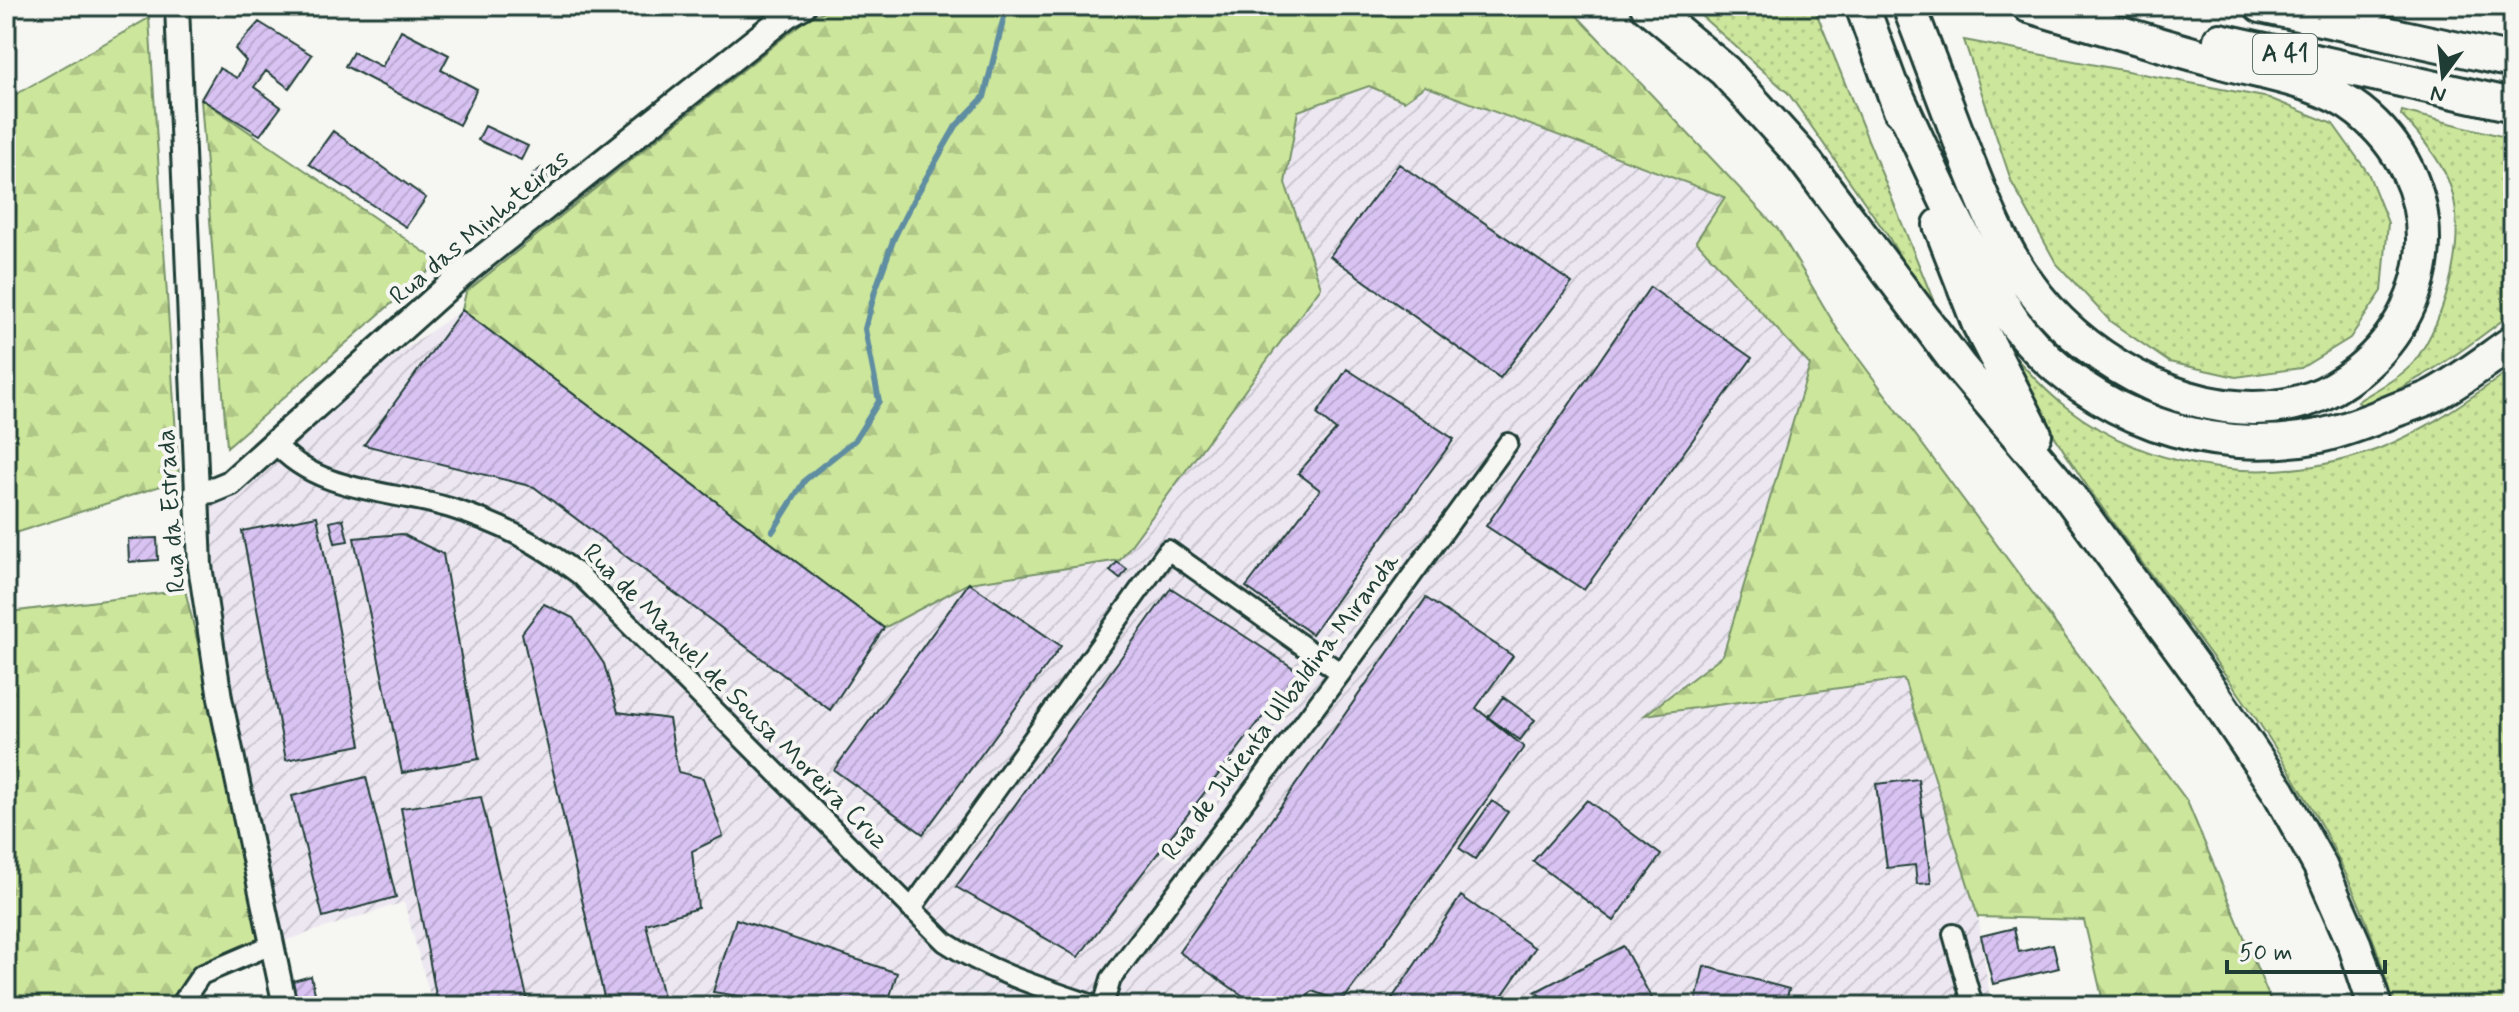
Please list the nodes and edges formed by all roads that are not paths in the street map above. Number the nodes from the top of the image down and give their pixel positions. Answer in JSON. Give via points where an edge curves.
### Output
{"nodes":[{"id":1,"x":177,"y":6,"type":"edge"},
{"id":2,"x":803,"y":6,"type":"edge"},
{"id":3,"x":1647,"y":6,"type":"edge"},
{"id":4,"x":1862,"y":6,"type":"edge"},
{"id":5,"x":1909,"y":6,"type":"edge"},
{"id":6,"x":2029,"y":6,"type":"edge"},
{"id":7,"x":2056,"y":6,"type":"edge"},
{"id":8,"x":2261,"y":6,"type":"edge"},
{"id":9,"x":2513,"y":61,"type":"edge"},
{"id":10,"x":1894,"y":89,"type":"junction"},
{"id":11,"x":2513,"y":105,"type":"edge"},
{"id":12,"x":2513,"y":342,"type":"edge"},
{"id":13,"x":275,"y":443,"type":"junction"},
{"id":14,"x":1508,"y":443,"type":"dead end"},
{"id":15,"x":197,"y":492,"type":"junction"},
{"id":16,"x":2069,"y":496,"type":"junction"},
{"id":17,"x":1341,"y":673,"type":"junction"},
{"id":18,"x":911,"y":909,"type":"junction"},
{"id":19,"x":1953,"y":934,"type":"dead end"},
{"id":20,"x":271,"y":945,"type":"junction"},
{"id":21,"x":180,"y":1006,"type":"edge"},
{"id":22,"x":285,"y":1006,"type":"edge"},
{"id":23,"x":1096,"y":1006,"type":"edge"},
{"id":24,"x":1103,"y":1006,"type":"edge"},
{"id":25,"x":1973,"y":1006,"type":"edge"},
{"id":26,"x":2375,"y":1006,"type":"edge"}],
"edges":[{"from":1,"to":15,"type":"street","name":"Rua da Estrada"},
{"from":2,"to":13,"type":"main road","name":"Rua das Minhoteiras","via":[[467,270]]},
{"from":3,"to":16,"type":"highway","via":[[1761,107],[1960,367]]},
{"from":4,"to":10,"type":"highway"},
{"from":5,"to":6,"type":"highway","via":[[1985,208],[2011,258],[2075,337],[2149,385],[2239,407],[2313,398],[2375,357],[2399,327],[2415,294],[2422,262],[2420,201],[2392,143],[2344,100],[2304,83]]},
{"from":7,"to":11,"type":"highway","number":"A 41"},
{"from":8,"to":9,"type":"highway","number":"A 41"},
{"from":10,"to":12,"type":"highway","via":[[1952,213],[2018,329],[2084,387],[2166,429],[2229,441],[2319,436],[2433,395]]},
{"from":10,"to":16,"type":"highway","via":[[1979,325]]},
{"from":13,"to":15,"type":"main road","name":"Rua das Minhoteiras","via":[[230,483]]},
{"from":13,"to":18,"type":"street","name":"Rua de Manuel de Sousa Moreira Cruz","via":[[321,478],[447,507],[505,527],[547,550],[580,575]]},
{"from":14,"to":17,"type":"street","name":"Rua de Julienta Ulbaldina Miranda"},
{"from":15,"to":20,"type":"street","name":"Rua da Estrada","via":[[200,566],[220,698]]},
{"from":16,"to":26,"type":"highway","via":[[2233,720],[2279,792],[2339,905]]},
{"from":17,"to":18,"type":"street","via":[[1168,550]]},
{"from":17,"to":24,"type":"street","name":"Rua de Julienta Ulbaldina Miranda","via":[[1111,979]]},
{"from":18,"to":23,"type":"street","name":"Rua de Manuel de Sousa Moreira Cruz","via":[[974,961]]},
{"from":19,"to":25,"type":"street"},
{"from":20,"to":21,"type":"street","via":[[201,975]]},
{"from":20,"to":22,"type":"street","name":"Rua da Estrada"}]}
